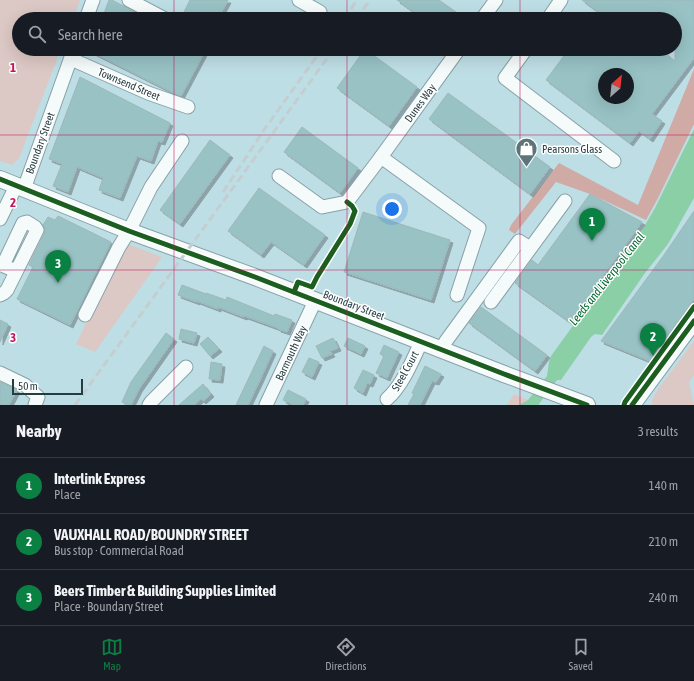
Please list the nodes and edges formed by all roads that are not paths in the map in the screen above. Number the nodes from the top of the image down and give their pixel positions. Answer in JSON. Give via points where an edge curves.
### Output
{"nodes":[{"id":1,"x":93,"y":0,"type":"edge"},
{"id":2,"x":129,"y":0,"type":"edge"},
{"id":3,"x":299,"y":0,"type":"edge"},
{"id":4,"x":496,"y":0,"type":"edge"},
{"id":5,"x":561,"y":0,"type":"edge"},
{"id":6,"x":89,"y":12,"type":"edge"},
{"id":7,"x":152,"y":12,"type":"edge"},
{"id":8,"x":320,"y":12,"type":"dead end"},
{"id":9,"x":487,"y":12,"type":"edge"},
{"id":10,"x":553,"y":12,"type":"edge"},
{"id":11,"x":71,"y":56,"type":"edge"},
{"id":12,"x":76,"y":56,"type":"edge"},
{"id":13,"x":454,"y":56,"type":"edge"},
{"id":14,"x":521,"y":56,"type":"edge"},
{"id":15,"x":188,"y":107,"type":"dead end"},
{"id":16,"x":182,"y":141,"type":"dead end"},
{"id":17,"x":381,"y":157,"type":"junction"},
{"id":18,"x":614,"y":161,"type":"dead end"},
{"id":19,"x":279,"y":176,"type":"dead end"},
{"id":20,"x":0,"y":179,"type":"edge"},
{"id":21,"x":20,"y":188,"type":"junction"},
{"id":22,"x":565,"y":201,"type":"dead end"},
{"id":23,"x":0,"y":219,"type":"edge"},
{"id":24,"x":129,"y":231,"type":"junction"},
{"id":25,"x":530,"y":248,"type":"junction"},
{"id":26,"x":16,"y":271,"type":"dead end"},
{"id":27,"x":0,"y":295,"type":"edge"},
{"id":28,"x":457,"y":295,"type":"dead end"},
{"id":29,"x":315,"y":301,"type":"junction"},
{"id":30,"x":491,"y":302,"type":"dead end"},
{"id":31,"x":85,"y":316,"type":"dead end"},
{"id":32,"x":694,"y":321,"type":"edge"},
{"id":33,"x":421,"y":342,"type":"junction"},
{"id":34,"x":441,"y":350,"type":"junction"},
{"id":35,"x":186,"y":367,"type":"dead end"},
{"id":36,"x":0,"y":373,"type":"edge"},
{"id":37,"x":387,"y":399,"type":"dead end"},
{"id":38,"x":583,"y":403,"type":"edge"},
{"id":39,"x":35,"y":405,"type":"edge"},
{"id":40,"x":149,"y":405,"type":"edge"},
{"id":41,"x":266,"y":405,"type":"edge"},
{"id":42,"x":632,"y":405,"type":"edge"}],
"edges":[{"from":1,"to":6,"type":"street"},
{"from":2,"to":7,"type":"street"},
{"from":3,"to":8,"type":"street"},
{"from":4,"to":9,"type":"street"},
{"from":5,"to":10,"type":"street"},
{"from":11,"to":21,"type":"street","name":"Boundary Street"},
{"from":12,"to":15,"type":"street","name":"Townsend Street","via":[[148,93]]},
{"from":13,"to":17,"type":"street","name":"Dunes Way"},
{"from":14,"to":18,"type":"street","via":[[505,78]]},
{"from":16,"to":24,"type":"street","via":[[151,187]]},
{"from":17,"to":19,"type":"street","name":"Dunes Way","via":[[347,202],[322,207]]},
{"from":17,"to":28,"type":"street","via":[[479,228]]},
{"from":20,"to":21,"type":"main road"},
{"from":21,"to":23,"type":"street"},
{"from":21,"to":24,"type":"main road","name":"Boundary Street"},
{"from":22,"to":25,"type":"street"},
{"from":24,"to":29,"type":"main road","name":"Boundary Street"},
{"from":24,"to":31,"type":"street"},
{"from":25,"to":30,"type":"street"},
{"from":25,"to":34,"type":"street","via":[[520,241]]},
{"from":26,"to":27,"type":"street","via":[[7,290]]},
{"from":29,"to":33,"type":"main road","name":"Boundary Street"},
{"from":29,"to":41,"type":"street","name":"Barmouth Way"},
{"from":32,"to":42,"type":"main road"},
{"from":33,"to":34,"type":"main road","name":"Boundary Street"},
{"from":33,"to":37,"type":"street","name":"Steel Court","via":[[397,390]]},
{"from":34,"to":38,"type":"main road","name":"Boundary Street"},
{"from":35,"to":40,"type":"street"},
{"from":36,"to":39,"type":"street","via":[[25,385],[38,397]]}]}
